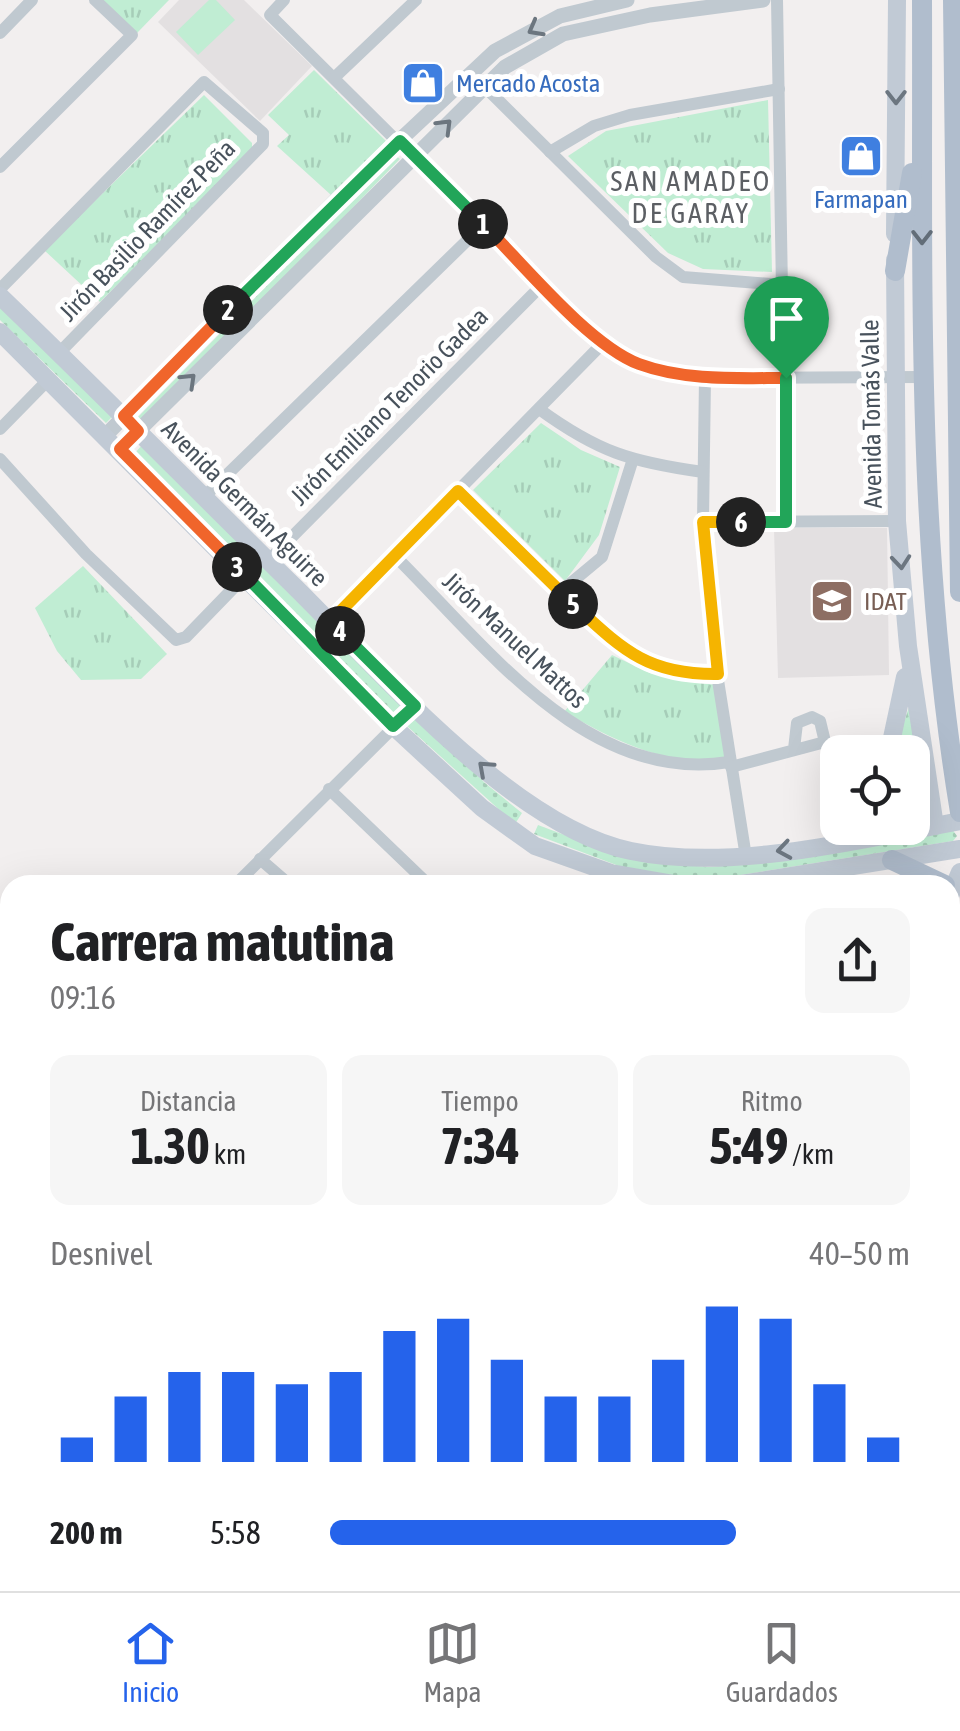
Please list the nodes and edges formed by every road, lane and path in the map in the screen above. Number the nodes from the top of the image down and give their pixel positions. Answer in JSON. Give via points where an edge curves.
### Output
{"nodes":[{"id":1,"x":32,"y":0,"type":"edge"},
{"id":2,"x":95,"y":0,"type":"edge"},
{"id":3,"x":284,"y":0,"type":"edge"},
{"id":4,"x":416,"y":0,"type":"edge"},
{"id":5,"x":627,"y":0,"type":"edge"},
{"id":6,"x":762,"y":0,"type":"edge"},
{"id":7,"x":778,"y":0,"type":"edge"},
{"id":8,"x":897,"y":0,"type":"edge"},
{"id":9,"x":922,"y":0,"type":"edge"},
{"id":10,"x":952,"y":0,"type":"edge"},
{"id":11,"x":0,"y":33,"type":"edge"},
{"id":12,"x":334,"y":77,"type":"junction"},
{"id":13,"x":484,"y":86,"type":"junction"},
{"id":14,"x":779,"y":89,"type":"junction"},
{"id":15,"x":922,"y":112,"type":"junction"},
{"id":16,"x":400,"y":141,"type":"junction"},
{"id":17,"x":550,"y":152,"type":"junction"},
{"id":18,"x":415,"y":156,"type":"junction"},
{"id":19,"x":957,"y":163,"type":"edge"},
{"id":20,"x":0,"y":166,"type":"edge"},
{"id":21,"x":484,"y":225,"type":"junction"},
{"id":22,"x":895,"y":271,"type":"junction"},
{"id":23,"x":543,"y":284,"type":"junction"},
{"id":24,"x":784,"y":284,"type":"junction"},
{"id":25,"x":0,"y":292,"type":"edge"},
{"id":26,"x":0,"y":332,"type":"edge"},
{"id":27,"x":605,"y":341,"type":"junction"},
{"id":28,"x":59,"y":353,"type":"junction"},
{"id":29,"x":920,"y":377,"type":"junction"},
{"id":30,"x":706,"y":378,"type":"junction"},
{"id":31,"x":786,"y":378,"type":"junction"},
{"id":32,"x":894,"y":378,"type":"junction"},
{"id":33,"x":49,"y":379,"type":"junction"},
{"id":34,"x":539,"y":408,"type":"junction"},
{"id":35,"x":124,"y":416,"type":"junction"},
{"id":36,"x":0,"y":429,"type":"edge"},
{"id":37,"x":138,"y":431,"type":"junction"},
{"id":38,"x":106,"y":436,"type":"junction"},
{"id":39,"x":120,"y":449,"type":"junction"},
{"id":40,"x":0,"y":459,"type":"edge"},
{"id":41,"x":632,"y":462,"type":"junction"},
{"id":42,"x":702,"y":472,"type":"junction"},
{"id":43,"x":458,"y":491,"type":"junction"},
{"id":44,"x":204,"y":497,"type":"junction"},
{"id":45,"x":703,"y":522,"type":"junction"},
{"id":46,"x":786,"y":522,"type":"junction"},
{"id":47,"x":897,"y":522,"type":"junction"},
{"id":48,"x":394,"y":556,"type":"junction"},
{"id":49,"x":268,"y":561,"type":"junction"},
{"id":50,"x":246,"y":576,"type":"junction"},
{"id":51,"x":560,"y":592,"type":"junction"},
{"id":52,"x":960,"y":592,"type":"edge"},
{"id":53,"x":330,"y":622,"type":"junction"},
{"id":54,"x":908,"y":646,"type":"junction"},
{"id":55,"x":718,"y":674,"type":"junction"},
{"id":56,"x":415,"y":706,"type":"junction"},
{"id":57,"x":393,"y":726,"type":"junction"},
{"id":58,"x":891,"y":735,"type":"edge"},
{"id":59,"x":794,"y":750,"type":"dead end"},
{"id":60,"x":730,"y":764,"type":"junction"},
{"id":61,"x":329,"y":789,"type":"junction"},
{"id":62,"x":537,"y":811,"type":"junction"},
{"id":63,"x":960,"y":812,"type":"edge"},
{"id":64,"x":960,"y":821,"type":"edge"},
{"id":65,"x":935,"y":826,"type":"junction"},
{"id":66,"x":930,"y":827,"type":"edge"},
{"id":67,"x":520,"y":838,"type":"junction"},
{"id":68,"x":820,"y":845,"type":"edge"},
{"id":69,"x":960,"y":849,"type":"edge"},
{"id":70,"x":746,"y":856,"type":"junction"},
{"id":71,"x":260,"y":859,"type":"junction"},
{"id":72,"x":892,"y":860,"type":"junction"},
{"id":73,"x":245,"y":875,"type":"edge"},
{"id":74,"x":278,"y":875,"type":"edge"},
{"id":75,"x":418,"y":875,"type":"edge"},
{"id":76,"x":626,"y":875,"type":"edge"},
{"id":77,"x":798,"y":875,"type":"edge"},
{"id":78,"x":921,"y":875,"type":"edge"}],
"edges":[{"from":1,"to":11,"type":"street"},
{"from":2,"to":20,"type":"street","via":[[132,35]]},
{"from":3,"to":12,"type":"street","via":[[270,15]]},
{"from":4,"to":12,"type":"street"},
{"from":5,"to":16,"type":"street","one_way":true,"via":[[560,16],[496,51]]},
{"from":6,"to":13,"type":"street","via":[[650,14],[563,34]]},
{"from":7,"to":14,"type":"street"},
{"from":8,"to":22,"type":"main road","name":"Avenida Tomás Valle","one_way":true},
{"from":9,"to":15,"type":"main road","name":"Avenida Tomás Valle"},
{"from":10,"to":19,"type":"main road"},
{"from":12,"to":16,"type":"street"},
{"from":13,"to":17,"type":"street"},
{"from":18,"to":13,"type":"street","one_way":true},
{"from":14,"to":17,"type":"street","via":[[630,115],[594,126]]},
{"from":14,"to":24,"type":"street"},
{"from":15,"to":22,"type":"main road"},
{"from":15,"to":29,"type":"main road","name":"Avenida Tomás Valle","one_way":true},
{"from":16,"to":18,"type":"street"},
{"from":16,"to":35,"type":"street"},
{"from":17,"to":24,"type":"street","via":[[683,276]]},
{"from":18,"to":21,"type":"street"},
{"from":37,"to":18,"type":"street","one_way":true},
{"from":19,"to":52,"type":"main road"},
{"from":21,"to":23,"type":"street"},
{"from":21,"to":44,"type":"street"},
{"from":22,"to":32,"type":"main road","name":"Avenida Tomás Valle"},
{"from":23,"to":27,"type":"street"},
{"from":23,"to":49,"type":"street","name":"Jirón Emiliano Tenorio Gadea"},
{"from":24,"to":31,"type":"street"},
{"from":25,"to":28,"type":"main road","name":"Avenida Germán Aguirre"},
{"from":25,"to":28,"type":"street","name":"Jirón Basilio Ramírez Peña","via":[[204,82],[266,138]]},
{"from":26,"to":33,"type":"main road","name":"Avenida Germán Aguirre"},
{"from":27,"to":30,"type":"street","via":[[638,364]]},
{"from":27,"to":34,"type":"street"},
{"from":28,"to":35,"type":"main road","name":"Avenida Germán Aguirre"},
{"from":29,"to":32,"type":"street"},
{"from":29,"to":63,"type":"main road","name":"Avenida Tomás Valle","via":[[934,630]]},
{"from":30,"to":31,"type":"street"},
{"from":30,"to":42,"type":"street"},
{"from":31,"to":32,"type":"street"},
{"from":31,"to":46,"type":"street"},
{"from":32,"to":47,"type":"main road","name":"Avenida Tomás Valle"},
{"from":33,"to":36,"type":"street"},
{"from":33,"to":38,"type":"main road","name":"Avenida Germán Aguirre"},
{"from":34,"to":41,"type":"street","via":[[577,436]]},
{"from":34,"to":43,"type":"street"},
{"from":35,"to":37,"type":"main road","name":"Avenida Germán Aguirre"},
{"from":35,"to":38,"type":"street"},
{"from":37,"to":39,"type":"street"},
{"from":37,"to":44,"type":"main road","name":"Avenida Germán Aguirre"},
{"from":38,"to":39,"type":"main road","name":"Avenida Germán Aguirre"},
{"from":39,"to":50,"type":"main road","name":"Avenida Germán Aguirre"},
{"from":40,"to":50,"type":"street","via":[[176,640]]},
{"from":41,"to":42,"type":"street"},
{"from":41,"to":51,"type":"street","via":[[602,557]]},
{"from":42,"to":45,"type":"street"},
{"from":43,"to":48,"type":"street"},
{"from":43,"to":51,"type":"street"},
{"from":44,"to":49,"type":"main road","name":"Avenida Germán Aguirre"},
{"from":45,"to":46,"type":"street"},
{"from":45,"to":55,"type":"street"},
{"from":46,"to":47,"type":"street"},
{"from":47,"to":54,"type":"main road","name":"Avenida Tomás Valle","one_way":true},
{"from":48,"to":53,"type":"street"},
{"from":48,"to":60,"type":"street","name":"Jirón Manuel Mattos","via":[[575,727],[670,763]]},
{"from":49,"to":53,"type":"main road","name":"Avenida Germán Aguirre"},
{"from":50,"to":57,"type":"main road","name":"Avenida Germán Aguirre"},
{"from":51,"to":55,"type":"street","via":[[643,662]]},
{"from":53,"to":56,"type":"main road","name":"Avenida Germán Aguirre"},
{"from":54,"to":58,"type":"main road"},
{"from":54,"to":65,"type":"main road","name":"Avenida Tomás Valle"},
{"from":55,"to":60,"type":"street"},
{"from":56,"to":57,"type":"street"},
{"from":62,"to":56,"type":"main road","name":"Avenida Germán Aguirre","one_way":true},
{"from":57,"to":61,"type":"street"},
{"from":57,"to":67,"type":"main road","name":"Avenida Germán Aguirre"},
{"from":59,"to":60,"type":"street","name":"Jirón Manuel Mattos"},
{"from":60,"to":70,"type":"street"},
{"from":61,"to":71,"type":"street"},
{"from":61,"to":75,"type":"street"},
{"from":62,"to":67,"type":"main road"},
{"from":62,"to":70,"type":"main road","name":"Avenida Germán Aguirre","via":[[628,851],[694,860]]},
{"from":64,"to":65,"type":"main road","name":"Avenida Germán Aguirre"},
{"from":65,"to":66,"type":"main road","name":"Avenida Germán Aguirre"},
{"from":67,"to":76,"type":"main road","name":"Avenida Germán Aguirre"},
{"from":68,"to":70,"type":"main road","name":"Avenida Germán Aguirre","one_way":true},
{"from":69,"to":72,"type":"main road"},
{"from":71,"to":73,"type":"street"},
{"from":71,"to":74,"type":"street"},
{"from":72,"to":77,"type":"main road"},
{"from":72,"to":78,"type":"main road"}]}
